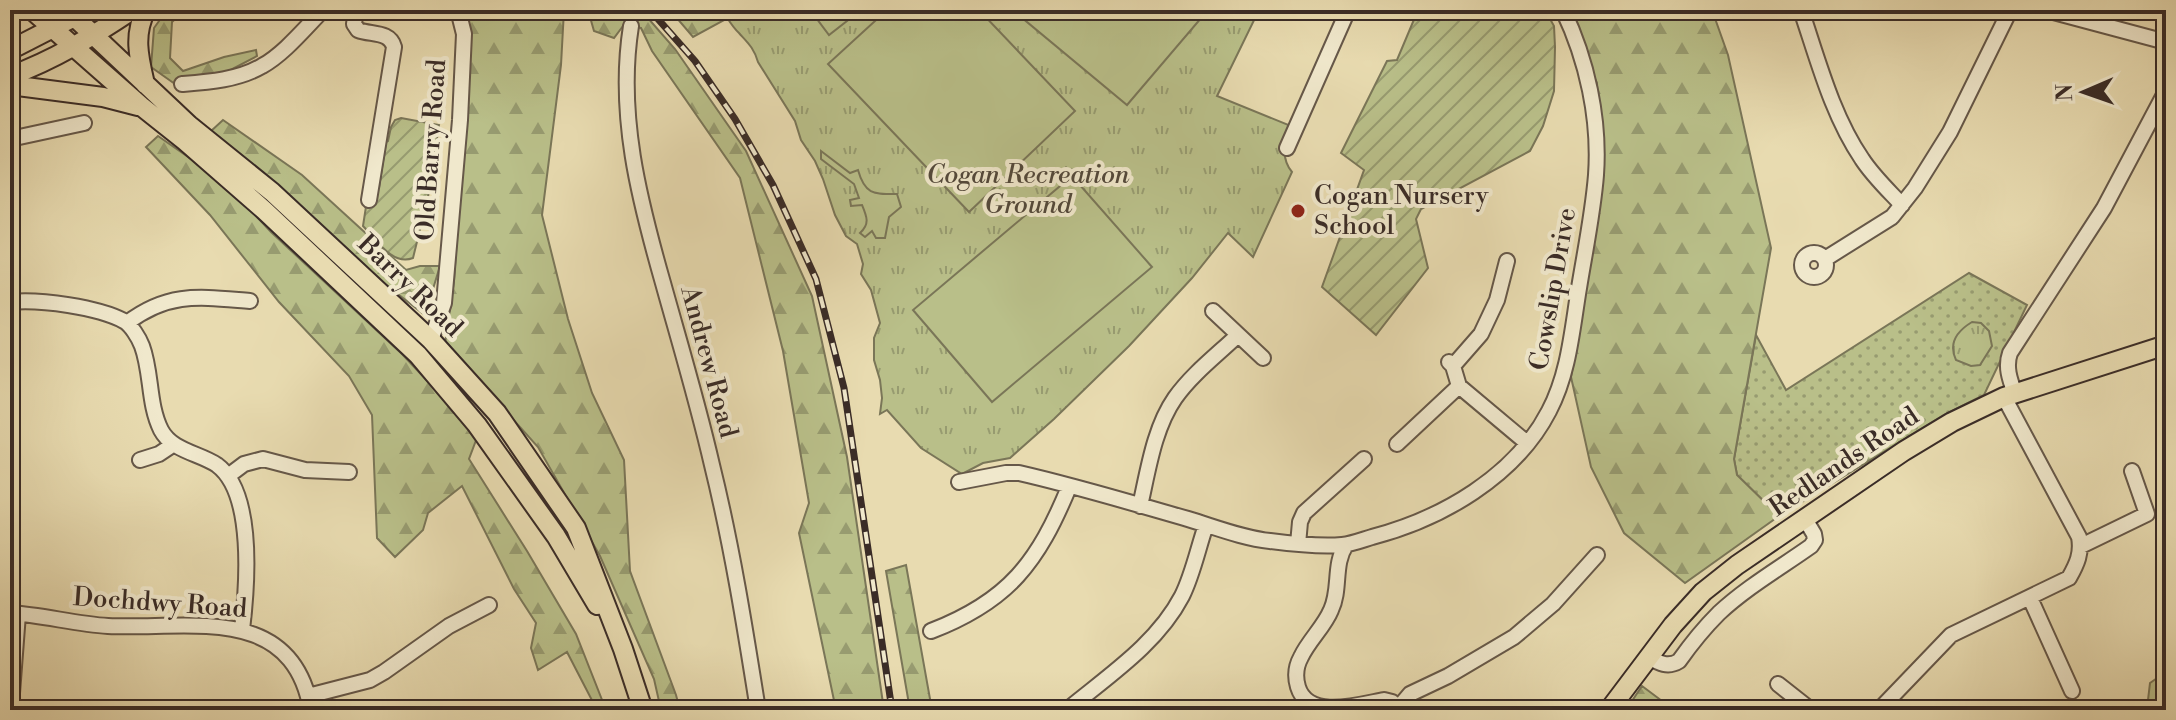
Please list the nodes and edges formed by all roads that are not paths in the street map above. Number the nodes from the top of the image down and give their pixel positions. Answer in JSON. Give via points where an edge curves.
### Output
{"nodes":[{"id":1,"x":32,"y":10,"type":"edge"},
{"id":2,"x":132,"y":10,"type":"edge"},
{"id":3,"x":146,"y":10,"type":"edge"},
{"id":4,"x":323,"y":10,"type":"edge"},
{"id":5,"x":356,"y":10,"type":"edge"},
{"id":6,"x":458,"y":10,"type":"edge"},
{"id":7,"x":1348,"y":10,"type":"edge"},
{"id":8,"x":1563,"y":10,"type":"edge"},
{"id":9,"x":1801,"y":10,"type":"edge"},
{"id":10,"x":2010,"y":10,"type":"edge"},
{"id":11,"x":2046,"y":10,"type":"edge"},
{"id":12,"x":631,"y":26,"type":"tunnel mouth"},
{"id":13,"x":74,"y":27,"type":"edge"},
{"id":14,"x":2166,"y":42,"type":"edge"},
{"id":15,"x":10,"y":50,"type":"edge"},
{"id":16,"x":10,"y":76,"type":"edge"},
{"id":17,"x":145,"y":84,"type":"junction"},
{"id":18,"x":182,"y":84,"type":"dead end"},
{"id":19,"x":10,"y":85,"type":"edge"},
{"id":20,"x":2166,"y":91,"type":"edge"},
{"id":21,"x":141,"y":106,"type":"junction"},
{"id":22,"x":84,"y":123,"type":"dead end"},
{"id":23,"x":10,"y":139,"type":"edge"},
{"id":24,"x":1287,"y":148,"type":"dead end"},
{"id":25,"x":369,"y":200,"type":"dead end"},
{"id":26,"x":1902,"y":205,"type":"junction"},
{"id":27,"x":1825,"y":259,"type":"dead end"},
{"id":28,"x":1507,"y":261,"type":"dead end"},
{"id":29,"x":250,"y":301,"type":"dead end"},
{"id":30,"x":10,"y":302,"type":"edge"},
{"id":31,"x":1213,"y":311,"type":"dead end"},
{"id":32,"x":127,"y":323,"type":"junction"},
{"id":33,"x":1238,"y":335,"type":"junction"},
{"id":34,"x":431,"y":340,"type":"junction"},
{"id":35,"x":2166,"y":345,"type":"edge"},
{"id":36,"x":1263,"y":358,"type":"dead end"},
{"id":37,"x":1459,"y":386,"type":"junction"},
{"id":38,"x":2009,"y":396,"type":"junction"},
{"id":39,"x":1527,"y":443,"type":"junction"},
{"id":40,"x":174,"y":444,"type":"junction"},
{"id":41,"x":1397,"y":444,"type":"dead end"},
{"id":42,"x":1364,"y":459,"type":"dead end"},
{"id":43,"x":140,"y":460,"type":"dead end"},
{"id":44,"x":2132,"y":471,"type":"dead end"},
{"id":45,"x":349,"y":472,"type":"dead end"},
{"id":46,"x":228,"y":476,"type":"junction"},
{"id":47,"x":959,"y":482,"type":"dead end"},
{"id":48,"x":1069,"y":487,"type":"junction"},
{"id":49,"x":1140,"y":506,"type":"junction"},
{"id":50,"x":1805,"y":519,"type":"junction"},
{"id":51,"x":1206,"y":525,"type":"junction"},
{"id":52,"x":1298,"y":544,"type":"junction"},
{"id":53,"x":1346,"y":545,"type":"junction"},
{"id":54,"x":2081,"y":546,"type":"junction"},
{"id":55,"x":1597,"y":555,"type":"dead end"},
{"id":56,"x":2030,"y":598,"type":"junction"},
{"id":57,"x":489,"y":605,"type":"dead end"},
{"id":58,"x":14,"y":614,"type":"edge"},
{"id":59,"x":242,"y":630,"type":"junction"},
{"id":60,"x":931,"y":631,"type":"dead end"},
{"id":61,"x":623,"y":649,"type":"junction"},
{"id":62,"x":1648,"y":657,"type":"junction"},
{"id":63,"x":1778,"y":684,"type":"dead end"},
{"id":64,"x":2072,"y":691,"type":"dead end"},
{"id":65,"x":309,"y":703,"type":"edge"},
{"id":66,"x":1308,"y":708,"type":"edge"},
{"id":67,"x":1400,"y":708,"type":"edge"},
{"id":68,"x":12,"y":710,"type":"edge"},
{"id":69,"x":643,"y":710,"type":"edge"},
{"id":70,"x":758,"y":710,"type":"edge"},
{"id":71,"x":1067,"y":710,"type":"edge"},
{"id":72,"x":1609,"y":710,"type":"edge"},
{"id":73,"x":1811,"y":710,"type":"edge"},
{"id":74,"x":1879,"y":710,"type":"edge"}],
"edges":[{"from":1,"to":13,"type":"main road"},
{"from":2,"to":13,"type":"main road"},
{"from":3,"to":17,"type":"main road","via":[[137,40]]},
{"from":4,"to":18,"type":"street","via":[[262,66],[225,80]]},
{"from":5,"to":25,"type":"street","via":[[358,30],[386,36],[394,47]]},
{"from":6,"to":34,"type":"street","name":"Old Barry Road","via":[[464,34],[460,120],[444,303]]},
{"from":7,"to":24,"type":"street"},
{"from":8,"to":39,"type":"street","name":"Cowslip Drive","via":[[1579,45],[1590,95],[1596,173],[1566,369],[1550,410]]},
{"from":9,"to":26,"type":"street","via":[[1849,136]]},
{"from":10,"to":26,"type":"street","via":[[1950,132]]},
{"from":11,"to":14,"type":"street"},
{"from":12,"to":70,"type":"street","name":"Andrew Road","via":[[626,81],[633,162],[728,535]]},
{"from":13,"to":15,"type":"main road"},
{"from":13,"to":16,"type":"main road","via":[[42,64]]},
{"from":13,"to":17,"type":"main road","name":"Barry Road"},
{"from":13,"to":21,"type":"main road","name":"Barry Road"},
{"from":17,"to":34,"type":"main road","name":"Barry Road","via":[[272,192]]},
{"from":19,"to":21,"type":"main road"},
{"from":20,"to":38,"type":"street","via":[[2104,208],[2010,353]]},
{"from":21,"to":61,"type":"main road","name":"Barry Road","via":[[264,210],[418,355],[477,425],[556,536]]},
{"from":22,"to":23,"type":"street"},
{"from":26,"to":27,"type":"street","via":[[1882,224]]},
{"from":28,"to":37,"type":"street","via":[[1481,334],[1451,364]]},
{"from":29,"to":32,"type":"street","via":[[184,297],[145,309]]},
{"from":30,"to":32,"type":"street","via":[[80,307]]},
{"from":31,"to":33,"type":"street"},
{"from":32,"to":40,"type":"street","via":[[141,344],[162,432]]},
{"from":33,"to":36,"type":"street"},
{"from":33,"to":49,"type":"street","via":[[1166,412]]},
{"from":34,"to":61,"type":"main road","name":"Barry Road","via":[[497,413],[576,528]]},
{"from":35,"to":38,"type":"main road","name":"Redlands Road"},
{"from":37,"to":39,"type":"street"},
{"from":37,"to":41,"type":"street"},
{"from":38,"to":50,"type":"main road","name":"Redlands Road","via":[[1932,433]]},
{"from":38,"to":54,"type":"street"},
{"from":39,"to":53,"type":"street","name":"Cowslip Drive","via":[[1497,473],[1447,509]]},
{"from":40,"to":43,"type":"street"},
{"from":40,"to":46,"type":"street"},
{"from":42,"to":52,"type":"street","via":[[1304,513]]},
{"from":44,"to":54,"type":"street","via":[[2147,514]]},
{"from":45,"to":46,"type":"street","via":[[305,470],[263,459]]},
{"from":46,"to":59,"type":"street","via":[[238,495],[244,539]]},
{"from":47,"to":48,"type":"street","name":"Cowslip Drive","via":[[1019,473]]},
{"from":48,"to":49,"type":"street","name":"Cowslip Drive"},
{"from":48,"to":60,"type":"street","via":[[1047,536],[1022,572],[976,609]]},
{"from":49,"to":51,"type":"street","name":"Cowslip Drive"},
{"from":50,"to":62,"type":"main road","name":"Redlands Road","via":[[1703,592]]},
{"from":50,"to":62,"type":"street","via":[[1814,534],[1811,546],[1722,611],[1679,661],[1663,664]]},
{"from":51,"to":52,"type":"street","name":"Cowslip Drive"},
{"from":51,"to":71,"type":"street","via":[[1183,594],[1159,631]]},
{"from":52,"to":53,"type":"street","name":"Cowslip Drive"},
{"from":53,"to":66,"type":"street","via":[[1335,602],[1300,657],[1296,682]]},
{"from":54,"to":56,"type":"street","via":[[2069,578]]},
{"from":55,"to":67,"type":"street","via":[[1514,637],[1410,694]]},
{"from":56,"to":64,"type":"street"},
{"from":56,"to":74,"type":"street","via":[[1951,635]]},
{"from":57,"to":65,"type":"street","via":[[370,680]]},
{"from":58,"to":59,"type":"street","name":"Dochdwy Road","via":[[91,625]]},
{"from":58,"to":68,"type":"street"},
{"from":59,"to":65,"type":"street","name":"Dochdwy Road","via":[[261,636],[292,662]]},
{"from":61,"to":69,"type":"main road","name":"Barry Road"},
{"from":62,"to":72,"type":"main road","name":"Redlands Road"},
{"from":63,"to":73,"type":"street"},
{"from":66,"to":67,"type":"street","via":[[1334,710],[1384,700]]}]}
